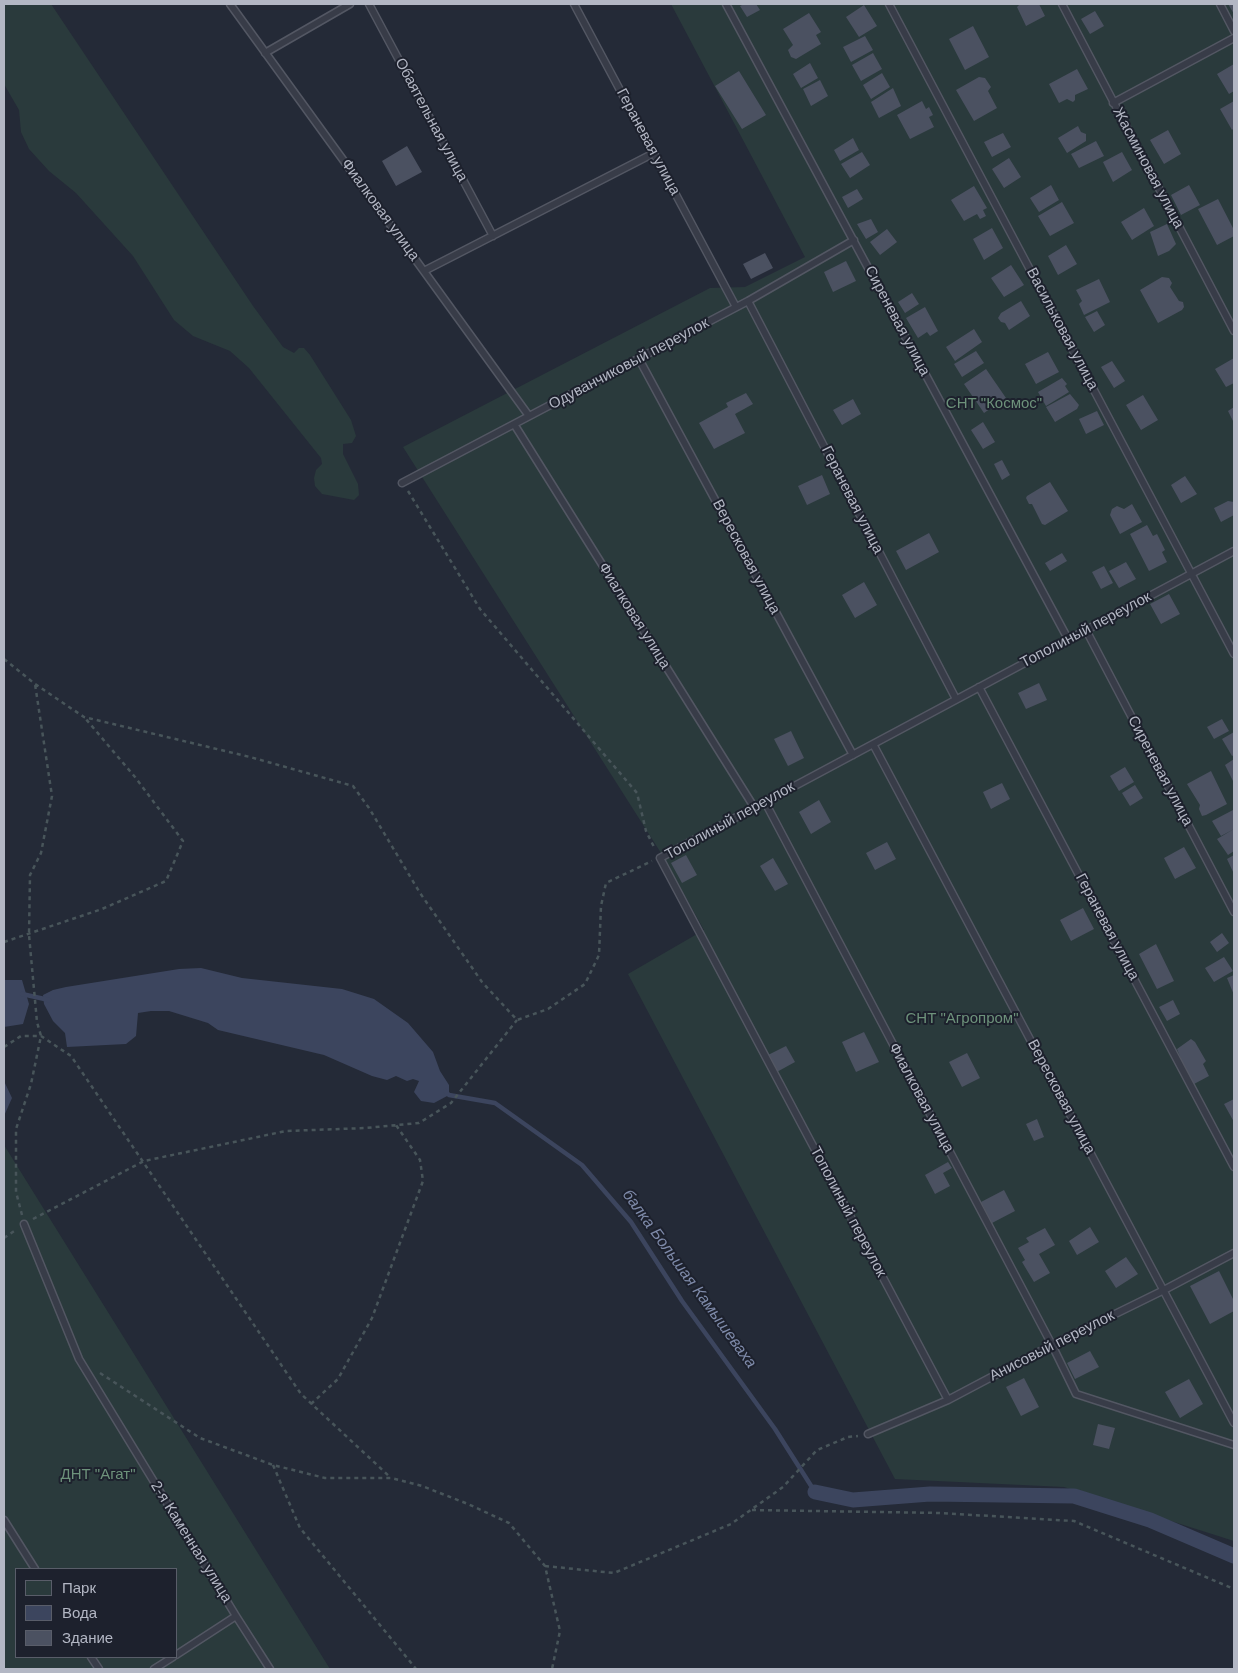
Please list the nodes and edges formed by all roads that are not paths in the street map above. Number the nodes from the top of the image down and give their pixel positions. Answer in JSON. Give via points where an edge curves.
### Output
{"nodes":[{"id":1,"x":230,"y":4,"type":"edge"},
{"id":2,"x":350,"y":4,"type":"edge"},
{"id":3,"x":370,"y":4,"type":"edge"},
{"id":4,"x":574,"y":4,"type":"edge"},
{"id":5,"x":726,"y":4,"type":"edge"},
{"id":6,"x":889,"y":4,"type":"edge"},
{"id":7,"x":1062,"y":4,"type":"edge"},
{"id":8,"x":1220,"y":4,"type":"edge"},
{"id":9,"x":1234,"y":31,"type":"edge"},
{"id":10,"x":1234,"y":38,"type":"edge"},
{"id":11,"x":265,"y":53,"type":"junction"},
{"id":12,"x":1113,"y":103,"type":"junction"},
{"id":13,"x":654,"y":152,"type":"junction"},
{"id":14,"x":493,"y":236,"type":"junction"},
{"id":15,"x":854,"y":240,"type":"junction"},
{"id":16,"x":424,"y":271,"type":"junction"},
{"id":17,"x":748,"y":301,"type":"junction"},
{"id":18,"x":736,"y":307,"type":"junction"},
{"id":19,"x":1234,"y":331,"type":"edge"},
{"id":20,"x":639,"y":359,"type":"junction"},
{"id":21,"x":529,"y":416,"type":"junction"},
{"id":22,"x":514,"y":424,"type":"junction"},
{"id":23,"x":402,"y":483,"type":"road end"},
{"id":24,"x":1234,"y":551,"type":"edge"},
{"id":25,"x":1192,"y":573,"type":"junction"},
{"id":26,"x":1086,"y":630,"type":"junction"},
{"id":27,"x":1068,"y":639,"type":"junction"},
{"id":28,"x":1234,"y":654,"type":"edge"},
{"id":29,"x":979,"y":687,"type":"junction"},
{"id":30,"x":956,"y":699,"type":"junction"},
{"id":31,"x":872,"y":744,"type":"junction"},
{"id":32,"x":853,"y":754,"type":"junction"},
{"id":33,"x":765,"y":802,"type":"junction"},
{"id":34,"x":754,"y":807,"type":"junction"},
{"id":35,"x":1234,"y":912,"type":"edge"},
{"id":36,"x":1234,"y":1167,"type":"edge"},
{"id":37,"x":24,"y":1224,"type":"road end"},
{"id":38,"x":1234,"y":1253,"type":"edge"},
{"id":39,"x":1164,"y":1290,"type":"junction"},
{"id":40,"x":1052,"y":1345,"type":"junction"},
{"id":41,"x":948,"y":1400,"type":"junction"},
{"id":42,"x":1234,"y":1423,"type":"edge"},
{"id":43,"x":868,"y":1434,"type":"road end"},
{"id":44,"x":1234,"y":1445,"type":"edge"},
{"id":45,"x":4,"y":1520,"type":"edge"},
{"id":46,"x":34,"y":1568,"type":"edge"},
{"id":47,"x":236,"y":1616,"type":"junction"},
{"id":48,"x":178,"y":1654,"type":"edge"},
{"id":49,"x":92,"y":1658,"type":"edge"},
{"id":50,"x":172,"y":1658,"type":"edge"},
{"id":51,"x":99,"y":1669,"type":"edge"},
{"id":52,"x":154,"y":1669,"type":"edge"},
{"id":53,"x":270,"y":1669,"type":"edge"}],
"edges":[{"from":1,"to":11,"type":"lane","name":"Фиалковая улица"},
{"from":2,"to":11,"type":"lane"},
{"from":3,"to":14,"type":"lane","name":"Обаятельная улица"},
{"from":4,"to":13,"type":"lane","name":"Гераневая улица"},
{"from":5,"to":15,"type":"lane","name":"Сиреневая улица"},
{"from":6,"to":25,"type":"lane","name":"Васильковая улица"},
{"from":7,"to":12,"type":"lane","name":"Жасминовая улица"},
{"from":8,"to":9,"type":"lane"},
{"from":10,"to":12,"type":"lane"},
{"from":11,"to":16,"type":"lane","name":"Фиалковая улица"},
{"from":12,"to":19,"type":"lane","name":"Жасминовая улица"},
{"from":13,"to":14,"type":"lane"},
{"from":13,"to":18,"type":"lane","name":"Гераневая улица"},
{"from":14,"to":16,"type":"lane"},
{"from":15,"to":17,"type":"lane","name":"Одуванчиковый переулок"},
{"from":15,"to":27,"type":"lane","name":"Сиреневая улица"},
{"from":16,"to":21,"type":"lane","name":"Фиалковая улица"},
{"from":17,"to":18,"type":"lane","name":"Одуванчиковый переулок"},
{"from":17,"to":30,"type":"lane","name":"Гераневая улица"},
{"from":18,"to":20,"type":"lane","name":"Одуванчиковый переулок"},
{"from":20,"to":21,"type":"lane","name":"Одуванчиковый переулок"},
{"from":20,"to":32,"type":"lane","name":"Вересковая улица"},
{"from":21,"to":22,"type":"lane","name":"Одуванчиковый переулок"},
{"from":22,"to":23,"type":"lane","name":"Одуванчиковый переулок"},
{"from":22,"to":34,"type":"lane","name":"Фиалковая улица"},
{"from":24,"to":25,"type":"lane","name":"Тополиный переулок"},
{"from":25,"to":26,"type":"lane","name":"Тополиный переулок"},
{"from":25,"to":28,"type":"lane","name":"Васильковая улица"},
{"from":26,"to":27,"type":"lane","name":"Тополиный переулок"},
{"from":26,"to":35,"type":"lane","name":"Сиреневая улица"},
{"from":27,"to":29,"type":"lane","name":"Тополиный переулок"},
{"from":29,"to":30,"type":"lane","name":"Тополиный переулок"},
{"from":29,"to":36,"type":"lane","name":"Гераневая улица"},
{"from":30,"to":31,"type":"lane","name":"Тополиный переулок"},
{"from":31,"to":32,"type":"lane","name":"Тополиный переулок"},
{"from":31,"to":39,"type":"lane","name":"Вересковая улица"},
{"from":32,"to":33,"type":"lane","name":"Тополиный переулок"},
{"from":33,"to":34,"type":"lane","name":"Тополиный переулок"},
{"from":33,"to":40,"type":"lane","name":"Фиалковая улица"},
{"from":34,"to":41,"type":"lane","name":"Тополиный переулок","via":[[660,858]]},
{"from":37,"to":47,"type":"lane","name":"2-я Каменная улица","via":[[79,1359]]},
{"from":38,"to":39,"type":"lane","name":"Анисовый переулок"},
{"from":39,"to":40,"type":"lane","name":"Анисовый переулок"},
{"from":39,"to":42,"type":"lane","name":"Вересковая улица"},
{"from":40,"to":41,"type":"lane","name":"Анисовый переулок"},
{"from":40,"to":44,"type":"lane","name":"Фиалковая улица","via":[[1076,1394]]},
{"from":41,"to":43,"type":"lane","name":"Анисовый переулок"},
{"from":45,"to":46,"type":"lane"},
{"from":47,"to":48,"type":"lane"},
{"from":47,"to":53,"type":"lane","name":"2-я Каменная улица"},
{"from":49,"to":51,"type":"lane"},
{"from":50,"to":52,"type":"lane"}]}
